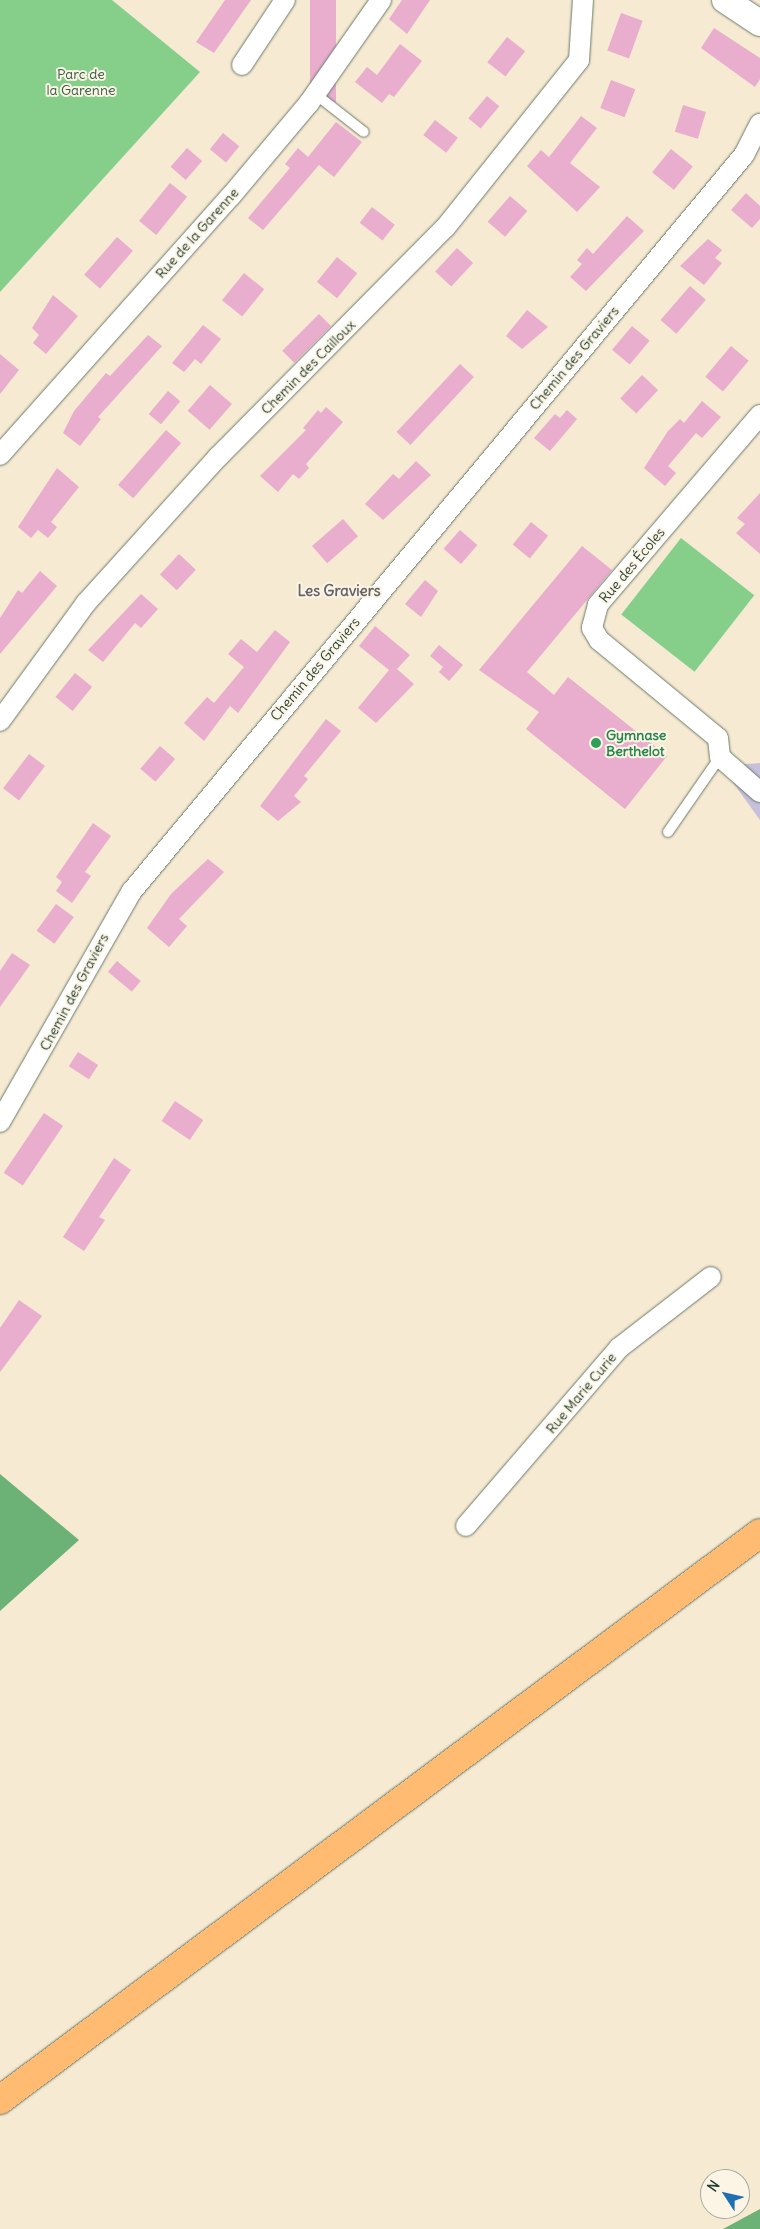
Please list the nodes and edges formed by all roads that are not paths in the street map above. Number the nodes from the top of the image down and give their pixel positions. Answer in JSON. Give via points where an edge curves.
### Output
{"nodes":[{"id":1,"x":285,"y":0,"type":"edge"},
{"id":2,"x":584,"y":0,"type":"edge"},
{"id":3,"x":725,"y":0,"type":"edge"},
{"id":4,"x":375,"y":2,"type":"edge"},
{"id":5,"x":760,"y":23,"type":"edge"},
{"id":6,"x":242,"y":65,"type":"dead end"},
{"id":7,"x":314,"y":93,"type":"junction"},
{"id":8,"x":760,"y":124,"type":"edge"},
{"id":9,"x":364,"y":132,"type":"dead end"},
{"id":10,"x":760,"y":415,"type":"edge"},
{"id":11,"x":0,"y":455,"type":"edge"},
{"id":12,"x":0,"y":721,"type":"edge"},
{"id":13,"x":720,"y":757,"type":"junction"},
{"id":14,"x":760,"y":792,"type":"edge"},
{"id":15,"x":668,"y":832,"type":"dead end"},
{"id":16,"x":0,"y":1122,"type":"edge"},
{"id":17,"x":711,"y":1277,"type":"dead end"},
{"id":18,"x":466,"y":1526,"type":"dead end"},
{"id":19,"x":760,"y":1533,"type":"edge"},
{"id":20,"x":0,"y":2100,"type":"edge"}],
"edges":[{"from":1,"to":6,"type":"street"},
{"from":2,"to":12,"type":"street","name":"Chemin des Cailloux","via":[[579,60],[445,228],[218,457],[100,588]]},
{"from":3,"to":5,"type":"street"},
{"from":4,"to":7,"type":"street","name":"Rue de la Garenne"},
{"from":7,"to":9,"type":"lane"},
{"from":7,"to":11,"type":"street","name":"Rue de la Garenne","via":[[232,196]]},
{"from":8,"to":16,"type":"street","name":"Chemin des Graviers","via":[[744,154],[132,891]]},
{"from":10,"to":13,"type":"street","name":"Rue des Écoles","via":[[598,605],[592,628],[599,640],[718,738]]},
{"from":13,"to":14,"type":"street"},
{"from":13,"to":15,"type":"lane"},
{"from":17,"to":18,"type":"street","name":"Rue Marie Curie","via":[[619,1348]]},
{"from":19,"to":20,"type":"main road"}]}
